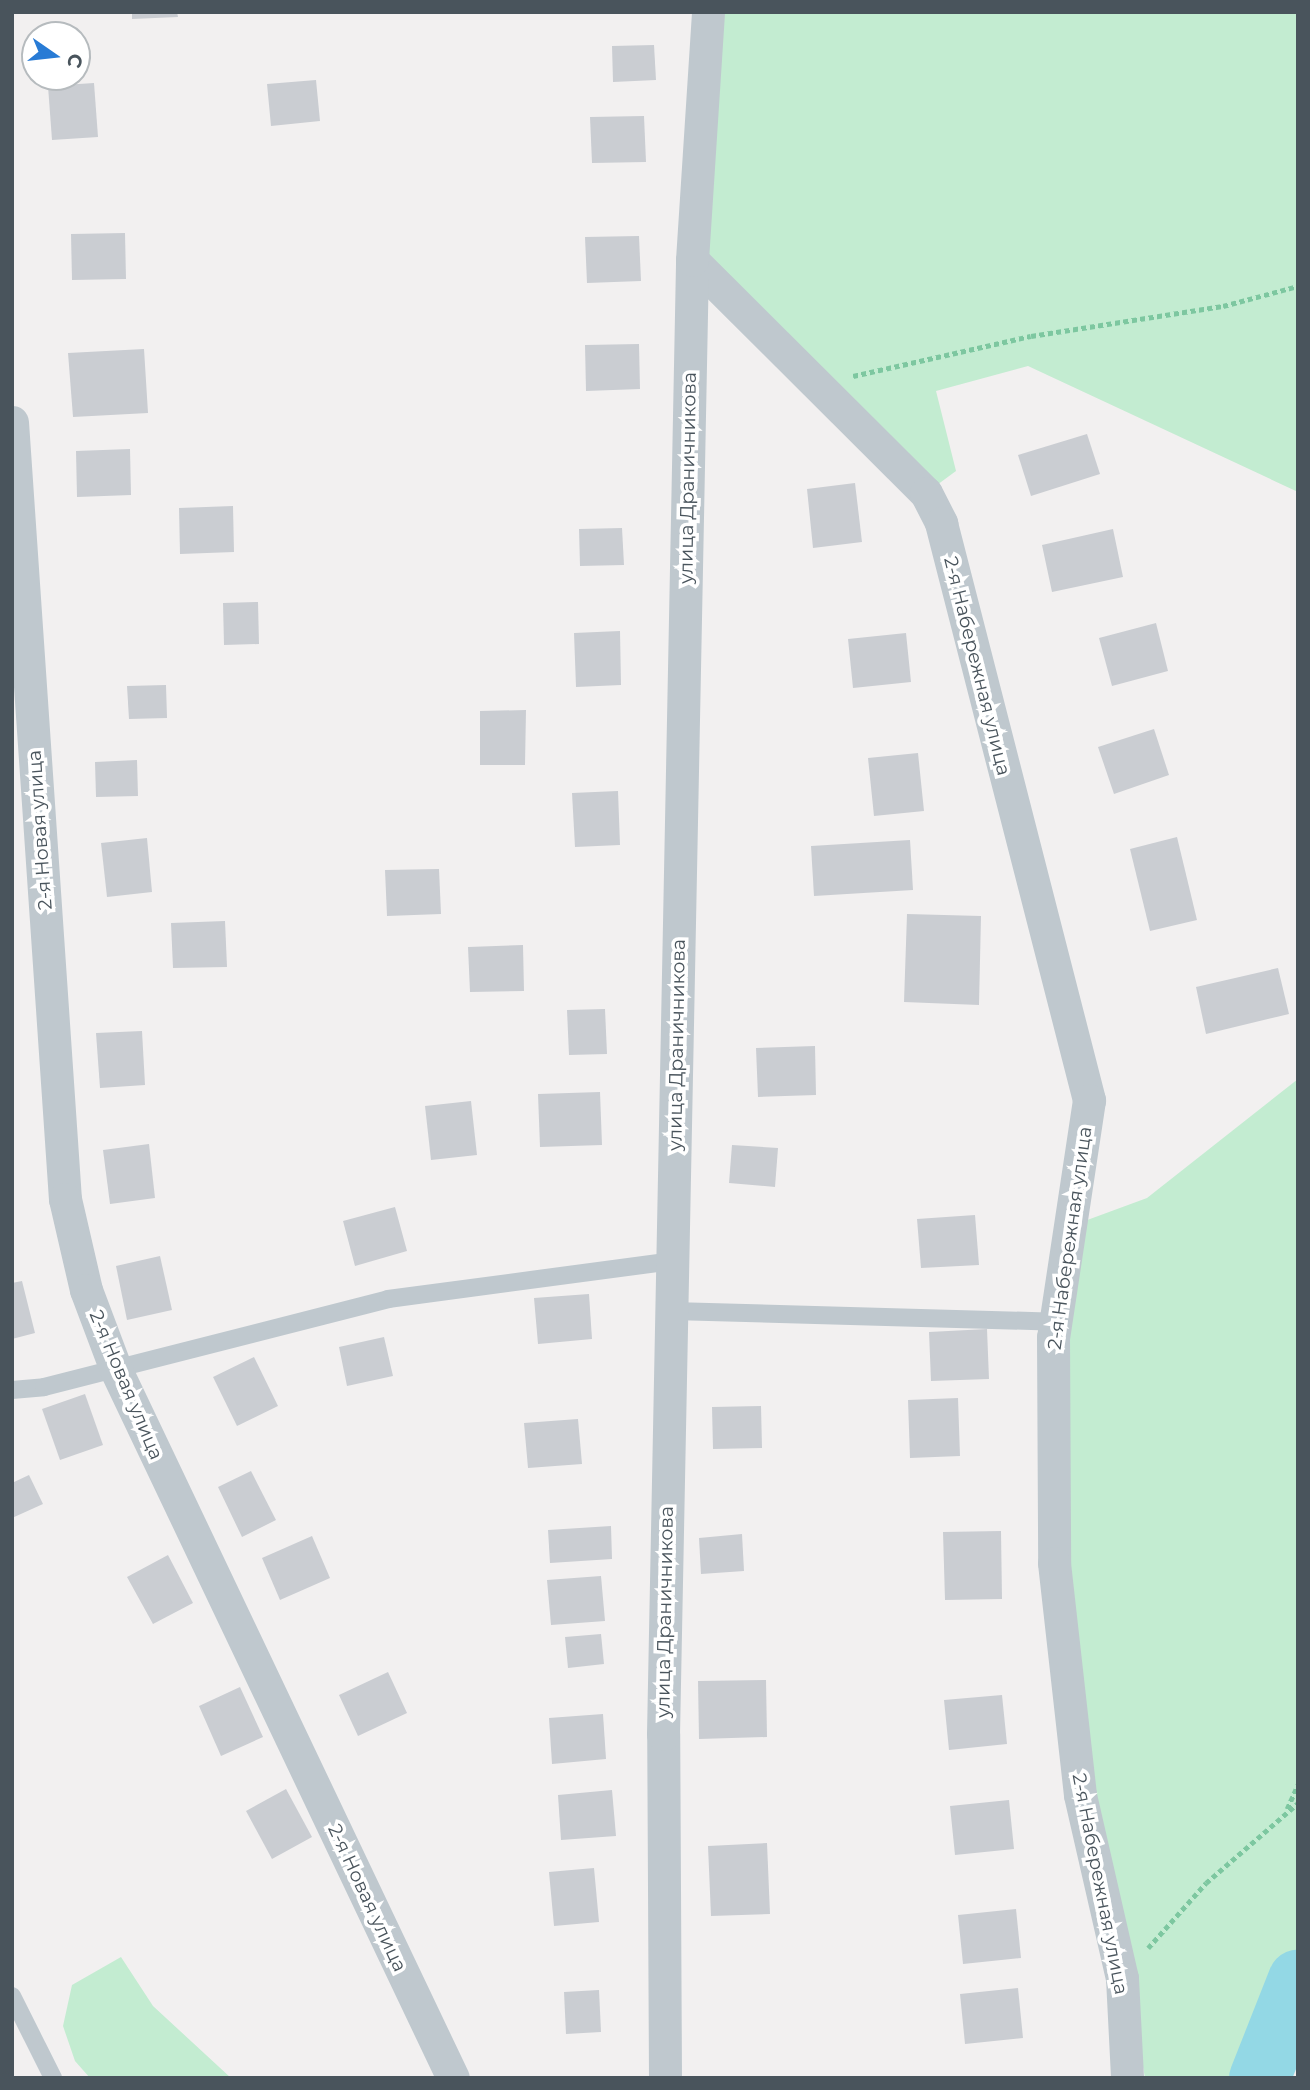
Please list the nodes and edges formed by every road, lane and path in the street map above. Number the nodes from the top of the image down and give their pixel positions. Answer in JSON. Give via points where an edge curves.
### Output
{"nodes":[{"id":1,"x":708,"y":12,"type":"edge"},
{"id":2,"x":692,"y":260,"type":"junction"},
{"id":3,"x":1298,"y":286,"type":"edge"},
{"id":4,"x":815,"y":388,"type":"junction"},
{"id":5,"x":12,"y":422,"type":"edge"},
{"id":6,"x":673,"y":1261,"type":"junction"},
{"id":7,"x":671,"y":1311,"type":"junction"},
{"id":8,"x":1055,"y":1322,"type":"junction"},
{"id":9,"x":116,"y":1370,"type":"junction"},
{"id":10,"x":12,"y":1390,"type":"edge"},
{"id":11,"x":1298,"y":1784,"type":"edge"},
{"id":12,"x":1298,"y":1803,"type":"edge"},
{"id":13,"x":1287,"y":1810,"type":"junction"},
{"id":14,"x":1122,"y":1978,"type":"junction"},
{"id":15,"x":12,"y":1996,"type":"edge"},
{"id":16,"x":53,"y":2078,"type":"edge"},
{"id":17,"x":453,"y":2078,"type":"edge"},
{"id":18,"x":665,"y":2078,"type":"edge"},
{"id":19,"x":1127,"y":2078,"type":"edge"}],
"edges":[{"from":1,"to":2,"type":"street","name":"улица Драничникова"},
{"from":2,"to":4,"type":"street","name":"2-я Набережная улица"},
{"from":2,"to":6,"type":"street","name":"улица Драничникова"},
{"from":3,"to":4,"type":"path","via":[[1223,306],[1031,336]]},
{"from":4,"to":8,"type":"street","name":"2-я Набережная улица","via":[[926,493],[941,523],[1089,1100]]},
{"from":5,"to":9,"type":"street","name":"2-я Новая улица","via":[[65,1199],[86,1290]]},
{"from":6,"to":7,"type":"street","name":"улица Драничникова"},
{"from":6,"to":9,"type":"lane","via":[[388,1299]]},
{"from":7,"to":8,"type":"lane"},
{"from":7,"to":18,"type":"street","name":"улица Драничникова"},
{"from":8,"to":14,"type":"street","name":"2-я Набережная улица","via":[[1056,1577],[1080,1795]]},
{"from":9,"to":10,"type":"lane"},
{"from":9,"to":17,"type":"street","name":"2-я Новая улица"},
{"from":11,"to":13,"type":"path"},
{"from":12,"to":13,"type":"path"},
{"from":13,"to":14,"type":"path","via":[[1206,1883]]},
{"from":14,"to":19,"type":"street","name":"2-я Набережная улица"},
{"from":15,"to":16,"type":"lane"}]}
